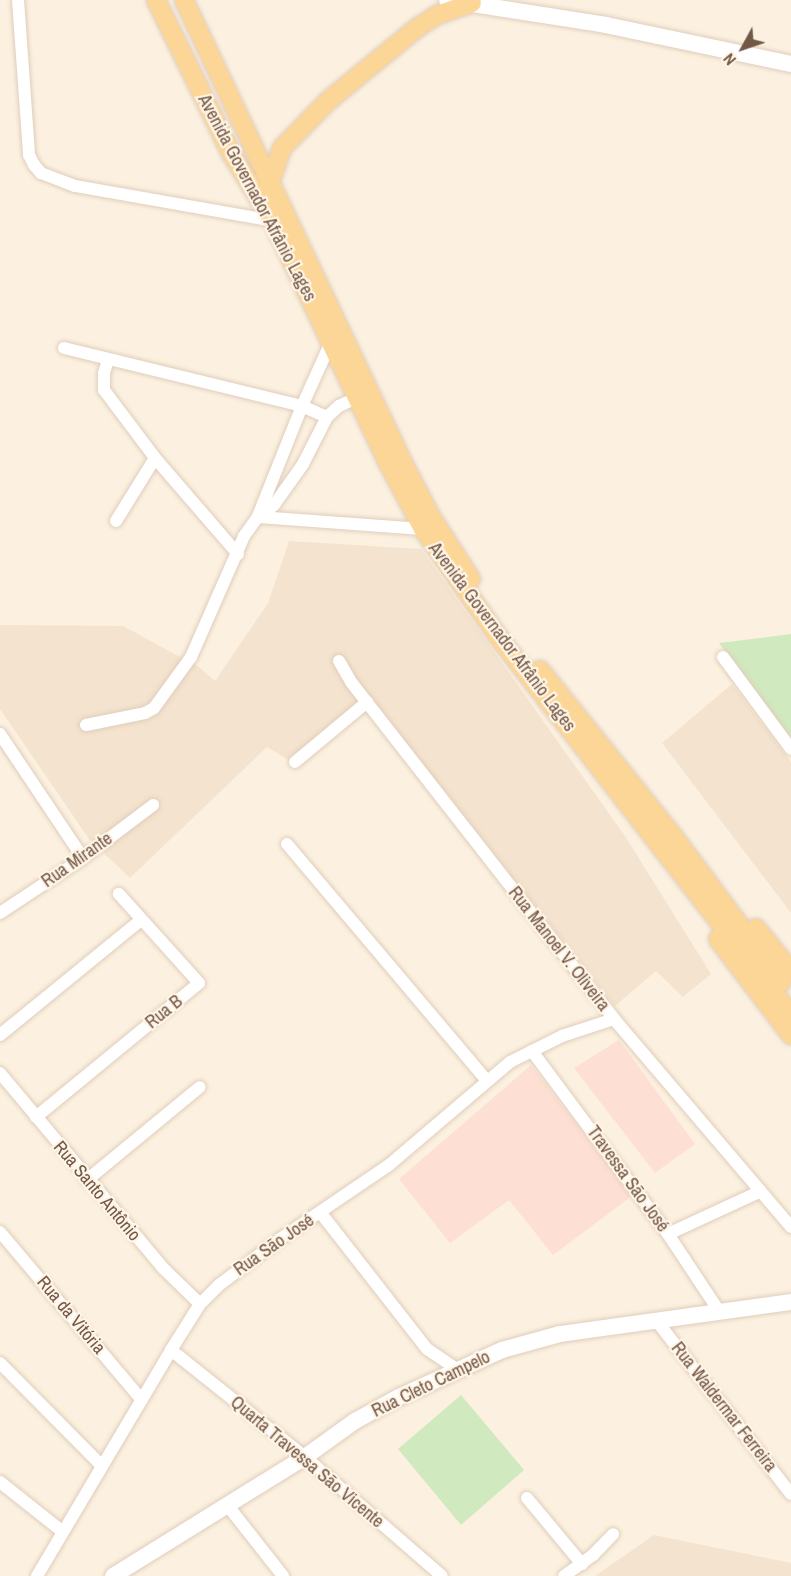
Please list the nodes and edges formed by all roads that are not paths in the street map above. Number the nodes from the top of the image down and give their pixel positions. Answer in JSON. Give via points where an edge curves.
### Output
{"nodes":[{"id":1,"x":18,"y":0,"type":"edge"},
{"id":2,"x":156,"y":0,"type":"edge"},
{"id":3,"x":166,"y":0,"type":"edge"},
{"id":4,"x":184,"y":0,"type":"edge"},
{"id":5,"x":447,"y":0,"type":"edge"},
{"id":6,"x":473,"y":2,"type":"edge"},
{"id":7,"x":791,"y":64,"type":"edge"},
{"id":8,"x":246,"y":147,"type":"junction"},
{"id":9,"x":270,"y":183,"type":"junction"},
{"id":10,"x":273,"y":221,"type":"junction"},
{"id":11,"x":331,"y":342,"type":"junction"},
{"id":12,"x":64,"y":348,"type":"dead end"},
{"id":13,"x":108,"y":360,"type":"junction"},
{"id":14,"x":357,"y":398,"type":"junction"},
{"id":15,"x":302,"y":406,"type":"junction"},
{"id":16,"x":327,"y":417,"type":"junction"},
{"id":17,"x":155,"y":458,"type":"junction"},
{"id":18,"x":258,"y":517,"type":"junction"},
{"id":19,"x":116,"y":521,"type":"dead end"},
{"id":20,"x":423,"y":529,"type":"junction"},
{"id":21,"x":238,"y":554,"type":"junction"},
{"id":22,"x":723,"y":657,"type":"dead end"},
{"id":23,"x":339,"y":661,"type":"dead end"},
{"id":24,"x":367,"y":702,"type":"junction"},
{"id":25,"x":86,"y":725,"type":"dead end"},
{"id":26,"x":0,"y":734,"type":"edge"},
{"id":27,"x":791,"y":748,"type":"edge"},
{"id":28,"x":295,"y":762,"type":"dead end"},
{"id":29,"x":153,"y":805,"type":"dead end"},
{"id":30,"x":666,"y":838,"type":"junction"},
{"id":31,"x":287,"y":844,"type":"dead end"},
{"id":32,"x":83,"y":858,"type":"junction"},
{"id":33,"x":119,"y":894,"type":"dead end"},
{"id":34,"x":0,"y":913,"type":"edge"},
{"id":35,"x":141,"y":920,"type":"junction"},
{"id":36,"x":791,"y":971,"type":"edge"},
{"id":37,"x":791,"y":993,"type":"edge"},
{"id":38,"x":791,"y":1014,"type":"edge"},
{"id":39,"x":614,"y":1019,"type":"junction"},
{"id":40,"x":0,"y":1035,"type":"edge"},
{"id":41,"x":791,"y":1035,"type":"edge"},
{"id":42,"x":532,"y":1051,"type":"junction"},
{"id":43,"x":0,"y":1073,"type":"edge"},
{"id":44,"x":486,"y":1081,"type":"junction"},
{"id":45,"x":200,"y":1087,"type":"dead end"},
{"id":46,"x":36,"y":1117,"type":"junction"},
{"id":47,"x":87,"y":1180,"type":"junction"},
{"id":48,"x":761,"y":1191,"type":"junction"},
{"id":49,"x":320,"y":1212,"type":"junction"},
{"id":50,"x":791,"y":1227,"type":"edge"},
{"id":51,"x":0,"y":1232,"type":"edge"},
{"id":52,"x":668,"y":1234,"type":"junction"},
{"id":53,"x":791,"y":1302,"type":"edge"},
{"id":54,"x":200,"y":1304,"type":"junction"},
{"id":55,"x":719,"y":1311,"type":"junction"},
{"id":56,"x":656,"y":1320,"type":"junction"},
{"id":57,"x":171,"y":1350,"type":"junction"},
{"id":58,"x":0,"y":1363,"type":"edge"},
{"id":59,"x":457,"y":1369,"type":"junction"},
{"id":60,"x":141,"y":1399,"type":"junction"},
{"id":61,"x":305,"y":1457,"type":"junction"},
{"id":62,"x":102,"y":1466,"type":"junction"},
{"id":63,"x":0,"y":1482,"type":"edge"},
{"id":64,"x":791,"y":1494,"type":"edge"},
{"id":65,"x":527,"y":1498,"type":"dead end"},
{"id":66,"x":228,"y":1506,"type":"junction"},
{"id":67,"x":63,"y":1532,"type":"junction"},
{"id":68,"x":613,"y":1534,"type":"dead end"},
{"id":69,"x":582,"y":1564,"type":"junction"},
{"id":70,"x":37,"y":1576,"type":"edge"},
{"id":71,"x":113,"y":1576,"type":"edge"},
{"id":72,"x":283,"y":1576,"type":"edge"},
{"id":73,"x":442,"y":1576,"type":"edge"},
{"id":74,"x":564,"y":1576,"type":"edge"}],
"edges":[{"from":1,"to":10,"type":"street","via":[[29,155],[41,173],[75,186]]},
{"from":2,"to":10,"type":"main road","name":"Avenida Governador Afrânio Lages","via":[[231,153]]},
{"from":3,"to":8,"type":"main road"},
{"from":4,"to":8,"type":"main road"},
{"from":5,"to":6,"type":"main road"},
{"from":6,"to":7,"type":"main road"},
{"from":6,"to":9,"type":"main road","via":[[437,15],[417,28],[328,101],[282,148]]},
{"from":8,"to":9,"type":"main road","name":"Avenida Governador Afrânio Lages"},
{"from":8,"to":10,"type":"main road"},
{"from":9,"to":30,"type":"main road","name":"Avenida Governador Afrânio Lages","via":[[430,515],[509,631]]},
{"from":10,"to":11,"type":"main road","name":"Avenida Governador Afrânio Lages"},
{"from":11,"to":14,"type":"main road","name":"Avenida Governador Afrânio Lages"},
{"from":11,"to":15,"type":"street"},
{"from":12,"to":13,"type":"street"},
{"from":13,"to":15,"type":"street"},
{"from":13,"to":17,"type":"street","via":[[105,390]]},
{"from":14,"to":16,"type":"street"},
{"from":14,"to":20,"type":"main road","name":"Avenida Governador Afrânio Lages"},
{"from":15,"to":16,"type":"street"},
{"from":15,"to":18,"type":"street"},
{"from":16,"to":18,"type":"street","via":[[303,464],[274,505]]},
{"from":17,"to":19,"type":"street"},
{"from":17,"to":21,"type":"street"},
{"from":18,"to":20,"type":"street"},
{"from":18,"to":21,"type":"street","via":[[244,536]]},
{"from":20,"to":30,"type":"main road","name":"Avenida Governador Afrânio Lages","via":[[499,638]]},
{"from":21,"to":25,"type":"street","via":[[191,657],[154,708]]},
{"from":22,"to":27,"type":"street"},
{"from":23,"to":24,"type":"street","name":"Rua Manoel V. Oliveira"},
{"from":24,"to":28,"type":"street"},
{"from":24,"to":39,"type":"street","name":"Rua Manoel V. Oliveira"},
{"from":26,"to":32,"type":"street"},
{"from":29,"to":32,"type":"street","name":"Rua Mirante"},
{"from":30,"to":36,"type":"main road"},
{"from":30,"to":37,"type":"main road","name":"Avenida Governador Afrânio Lages"},
{"from":30,"to":38,"type":"main road","name":"Avenida Governador Afrânio Lages"},
{"from":30,"to":41,"type":"main road","via":[[685,891]]},
{"from":31,"to":44,"type":"street"},
{"from":32,"to":34,"type":"street","name":"Rua Mirante"},
{"from":33,"to":35,"type":"street","name":"Rua B"},
{"from":35,"to":40,"type":"street"},
{"from":35,"to":46,"type":"street","name":"Rua B","via":[[199,983]]},
{"from":39,"to":42,"type":"street","name":"Rua São José","via":[[562,1036]]},
{"from":39,"to":48,"type":"street","name":"Rua Manoel V. Oliveira"},
{"from":42,"to":44,"type":"street","name":"Rua São José"},
{"from":42,"to":52,"type":"street","name":"Travessa São José"},
{"from":43,"to":46,"type":"street","name":"Rua Santo Antônio"},
{"from":44,"to":49,"type":"street","name":"Rua São José","via":[[389,1165]]},
{"from":45,"to":47,"type":"street"},
{"from":46,"to":47,"type":"street","name":"Rua Santo Antônio"},
{"from":47,"to":54,"type":"street","name":"Rua Santo Antônio","via":[[164,1269]]},
{"from":48,"to":50,"type":"street","name":"Rua Manoel V. Oliveira"},
{"from":48,"to":52,"type":"street"},
{"from":49,"to":54,"type":"street","name":"Rua São José","via":[[219,1285]]},
{"from":49,"to":59,"type":"street","via":[[426,1348]]},
{"from":51,"to":60,"type":"street","name":"Rua da Vitória"},
{"from":52,"to":55,"type":"street","name":"Travessa São José"},
{"from":53,"to":55,"type":"main road","name":"Rua Cleto Campelo"},
{"from":54,"to":57,"type":"street","name":"Rua São José"},
{"from":55,"to":56,"type":"main road","name":"Rua Cleto Campelo"},
{"from":56,"to":59,"type":"main road","name":"Rua Cleto Campelo","via":[[560,1334],[502,1350]]},
{"from":56,"to":64,"type":"street","name":"Rua Waldermar Ferreira"},
{"from":57,"to":60,"type":"street","name":"Rua São José"},
{"from":57,"to":61,"type":"street","name":"Quarta Travessa São Vicente"},
{"from":58,"to":62,"type":"street"},
{"from":59,"to":61,"type":"main road","name":"Rua Cleto Campelo","via":[[355,1421]]},
{"from":60,"to":62,"type":"street","name":"Rua São José"},
{"from":61,"to":66,"type":"main road","name":"Rua Cleto Campelo"},
{"from":61,"to":73,"type":"street","name":"Quarta Travessa São Vicente"},
{"from":62,"to":67,"type":"street","name":"Rua São José"},
{"from":63,"to":67,"type":"street"},
{"from":65,"to":69,"type":"street"},
{"from":66,"to":71,"type":"main road","name":"Rua Cleto Campelo"},
{"from":66,"to":72,"type":"street"},
{"from":67,"to":70,"type":"street","name":"Rua São José"},
{"from":68,"to":69,"type":"street"},
{"from":69,"to":74,"type":"street"}]}
